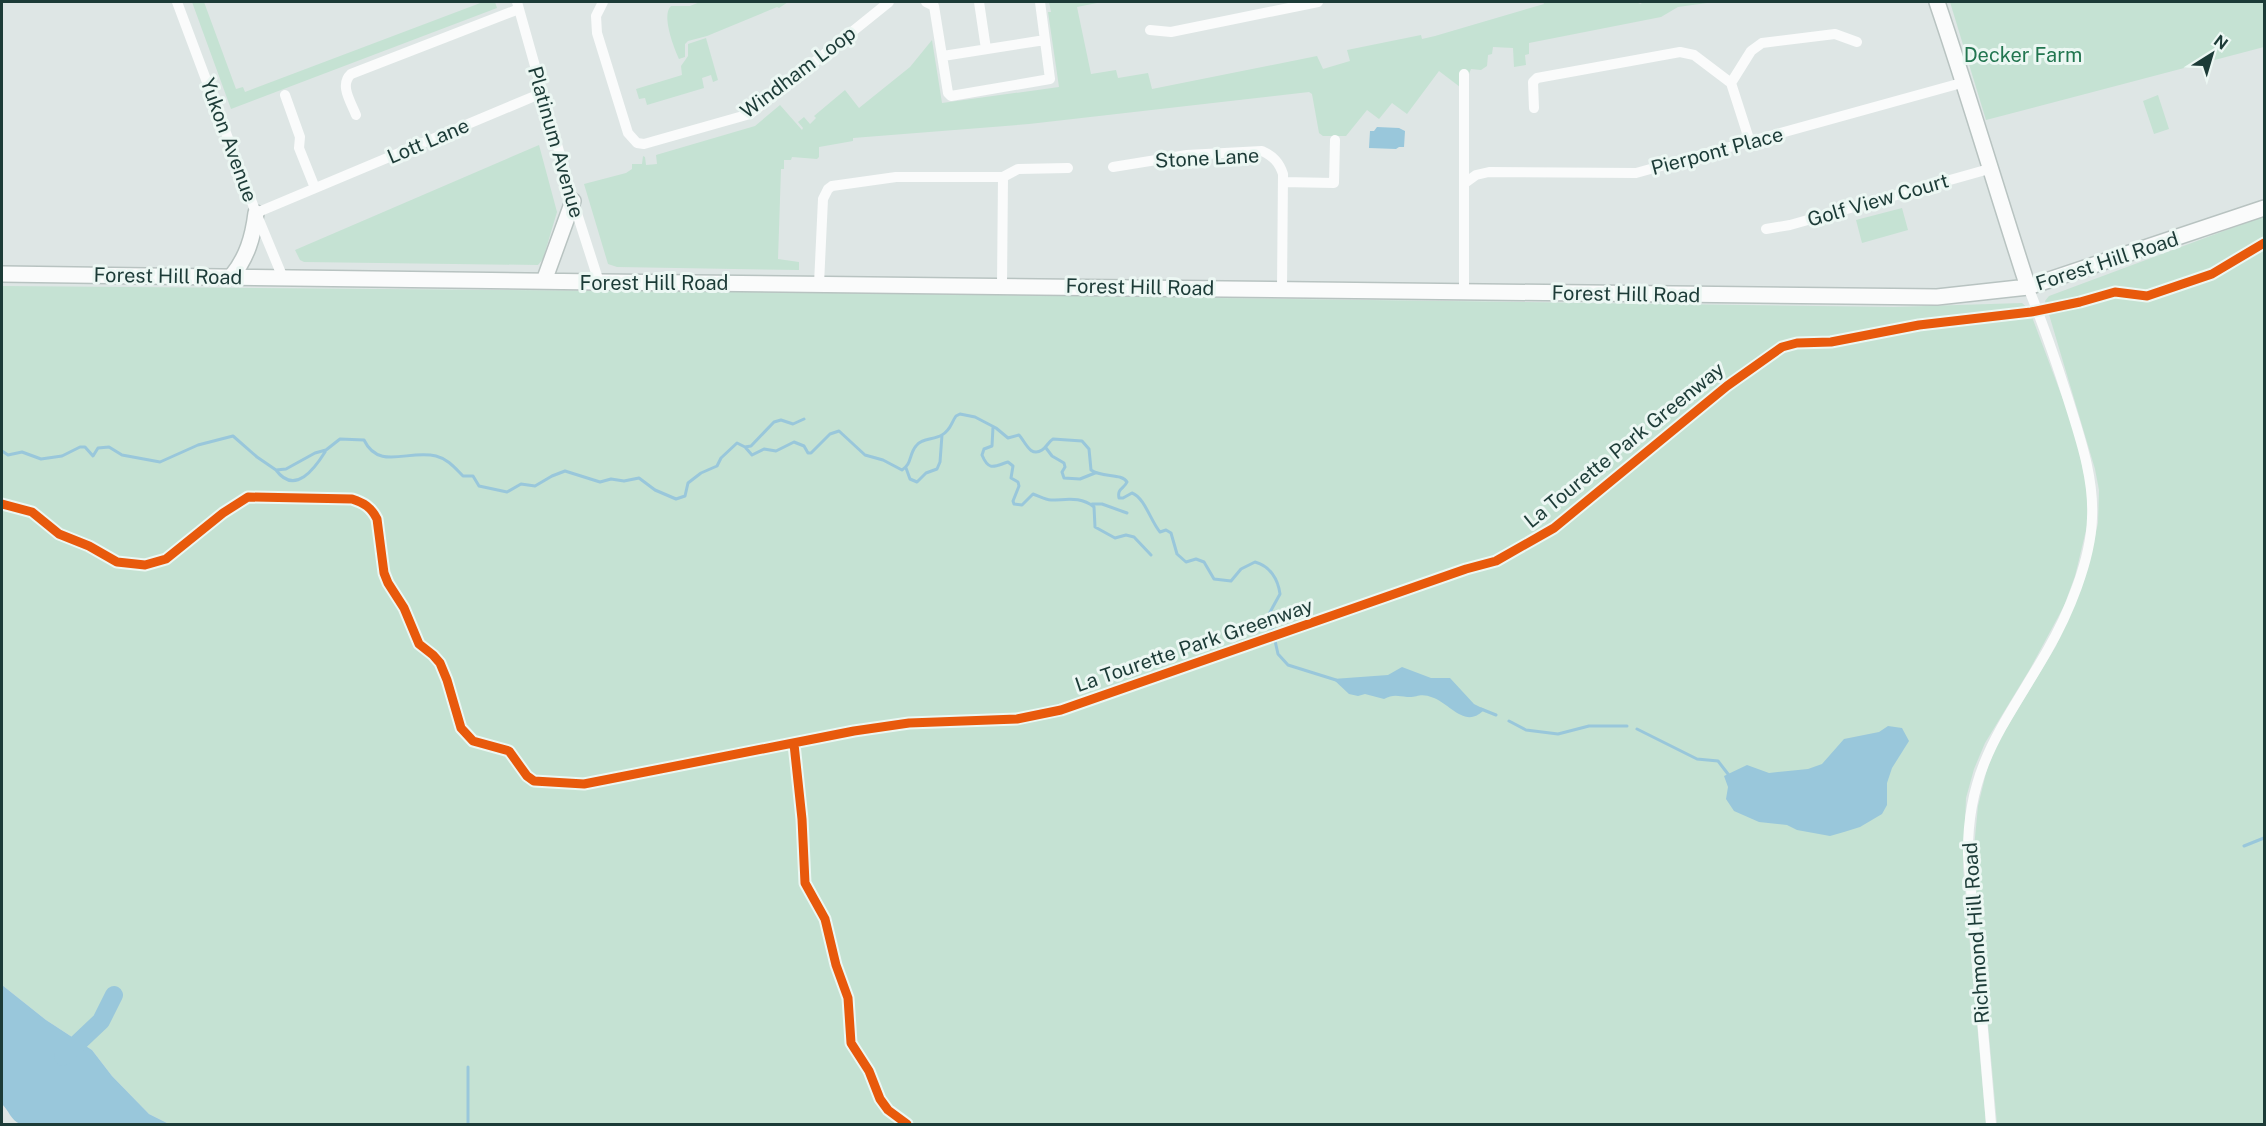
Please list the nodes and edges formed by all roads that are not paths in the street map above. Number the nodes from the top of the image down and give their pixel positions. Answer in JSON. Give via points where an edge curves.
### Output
{"nodes":[{"id":1,"x":177,"y":2,"type":"edge"},
{"id":2,"x":603,"y":2,"type":"edge"},
{"id":3,"x":889,"y":2,"type":"edge"},
{"id":4,"x":926,"y":2,"type":"edge"},
{"id":5,"x":979,"y":2,"type":"edge"},
{"id":6,"x":1040,"y":2,"type":"edge"},
{"id":7,"x":1318,"y":2,"type":"edge"},
{"id":8,"x":1936,"y":2,"type":"edge"},
{"id":9,"x":1290,"y":4,"type":"edge"},
{"id":10,"x":518,"y":5,"type":"edge"},
{"id":11,"x":1150,"y":30,"type":"dead end"},
{"id":12,"x":1045,"y":40,"type":"junction"},
{"id":13,"x":1857,"y":42,"type":"dead end"},
{"id":14,"x":986,"y":50,"type":"junction"},
{"id":15,"x":942,"y":56,"type":"junction"},
{"id":16,"x":1464,"y":74,"type":"dead end"},
{"id":17,"x":1965,"y":82,"type":"junction"},
{"id":18,"x":1731,"y":83,"type":"junction"},
{"id":19,"x":542,"y":93,"type":"junction"},
{"id":20,"x":285,"y":95,"type":"dead end"},
{"id":21,"x":1534,"y":108,"type":"dead end"},
{"id":22,"x":356,"y":115,"type":"dead end"},
{"id":23,"x":1335,"y":140,"type":"dead end"},
{"id":24,"x":1750,"y":142,"type":"junction"},
{"id":25,"x":1113,"y":167,"type":"dead end"},
{"id":26,"x":1068,"y":168,"type":"dead end"},
{"id":27,"x":1989,"y":169,"type":"junction"},
{"id":28,"x":1003,"y":177,"type":"junction"},
{"id":29,"x":1283,"y":182,"type":"junction"},
{"id":30,"x":1466,"y":183,"type":"junction"},
{"id":31,"x":315,"y":188,"type":"junction"},
{"id":32,"x":573,"y":201,"type":"junction"},
{"id":33,"x":2265,"y":208,"type":"edge"},
{"id":34,"x":256,"y":213,"type":"junction"},
{"id":35,"x":1766,"y":229,"type":"dead end"},
{"id":36,"x":2,"y":274,"type":"edge"},
{"id":37,"x":231,"y":277,"type":"junction"},
{"id":38,"x":283,"y":278,"type":"junction"},
{"id":39,"x":544,"y":281,"type":"junction"},
{"id":40,"x":598,"y":282,"type":"junction"},
{"id":41,"x":819,"y":284,"type":"junction"},
{"id":42,"x":1002,"y":285,"type":"junction"},
{"id":43,"x":2028,"y":287,"type":"junction"},
{"id":44,"x":1282,"y":289,"type":"junction"},
{"id":45,"x":1464,"y":292,"type":"junction"},
{"id":46,"x":1991,"y":1125,"type":"edge"}],
"edges":[{"from":1,"to":34,"type":"street","name":"Yukon Avenue"},
{"from":2,"to":3,"type":"street","name":"Windham Loop","via":[[596,16],[597,33],[628,133],[637,143],[644,144],[750,114]]},
{"from":4,"to":15,"type":"street","via":[[934,7]]},
{"from":5,"to":14,"type":"street"},
{"from":6,"to":12,"type":"street"},
{"from":7,"to":9,"type":"street"},
{"from":8,"to":17,"type":"street","name":"Richmond Hill Road"},
{"from":9,"to":11,"type":"street","via":[[1171,32]]},
{"from":10,"to":19,"type":"street","name":"Platinum Avenue"},
{"from":10,"to":22,"type":"street","via":[[351,74],[345,86]]},
{"from":12,"to":14,"type":"street"},
{"from":12,"to":15,"type":"street","via":[[1050,78],[949,96]]},
{"from":13,"to":18,"type":"street","via":[[1834,34],[1762,43],[1751,51]]},
{"from":14,"to":15,"type":"street"},
{"from":16,"to":30,"type":"street"},
{"from":17,"to":24,"type":"street","name":"Pierpont Place"},
{"from":17,"to":27,"type":"street","name":"Richmond Hill Road"},
{"from":18,"to":21,"type":"street","via":[[1699,58],[1680,52],[1537,78],[1533,82]]},
{"from":18,"to":24,"type":"street"},
{"from":19,"to":31,"type":"street","name":"Lott Lane"},
{"from":19,"to":32,"type":"street","name":"Platinum Avenue"},
{"from":20,"to":31,"type":"street"},
{"from":23,"to":29,"type":"street","name":"Stone Lane","via":[[1334,183]]},
{"from":24,"to":30,"type":"street","name":"Pierpont Place","via":[[1636,173],[1489,172]]},
{"from":25,"to":29,"type":"street","name":"Stone Lane","via":[[1187,155],[1262,151],[1281,166]]},
{"from":26,"to":28,"type":"street","via":[[1018,169]]},
{"from":27,"to":35,"type":"street","name":"Golf View Court"},
{"from":27,"to":43,"type":"street","name":"Richmond Hill Road"},
{"from":28,"to":41,"type":"street","via":[[896,177],[832,186],[824,199]]},
{"from":28,"to":42,"type":"street"},
{"from":29,"to":44,"type":"street","name":"Stone Lane"},
{"from":30,"to":45,"type":"street"},
{"from":31,"to":34,"type":"street","name":"Lott Lane"},
{"from":32,"to":39,"type":"street"},
{"from":32,"to":40,"type":"street","name":"Platinum Avenue"},
{"from":33,"to":43,"type":"street","name":"Forest Hill Road"},
{"from":34,"to":37,"type":"street","via":[[248,249]]},
{"from":34,"to":38,"type":"street","name":"Yukon Avenue"},
{"from":36,"to":37,"type":"street","name":"Forest Hill Road"},
{"from":37,"to":38,"type":"street","name":"Forest Hill Road"},
{"from":38,"to":39,"type":"street","name":"Forest Hill Road"},
{"from":39,"to":40,"type":"street","name":"Forest Hill Road"},
{"from":40,"to":41,"type":"street","name":"Forest Hill Road"},
{"from":41,"to":42,"type":"street","name":"Forest Hill Road"},
{"from":42,"to":44,"type":"street","name":"Forest Hill Road"},
{"from":43,"to":45,"type":"street","name":"Forest Hill Road","via":[[1937,297]]},
{"from":43,"to":46,"type":"street","name":"Richmond Hill Road","via":[[2078,432],[2091,484],[2092,521],[2079,578],[2059,628],[1996,734],[1973,794],[1968,854]]},
{"from":44,"to":45,"type":"street","name":"Forest Hill Road"}]}
